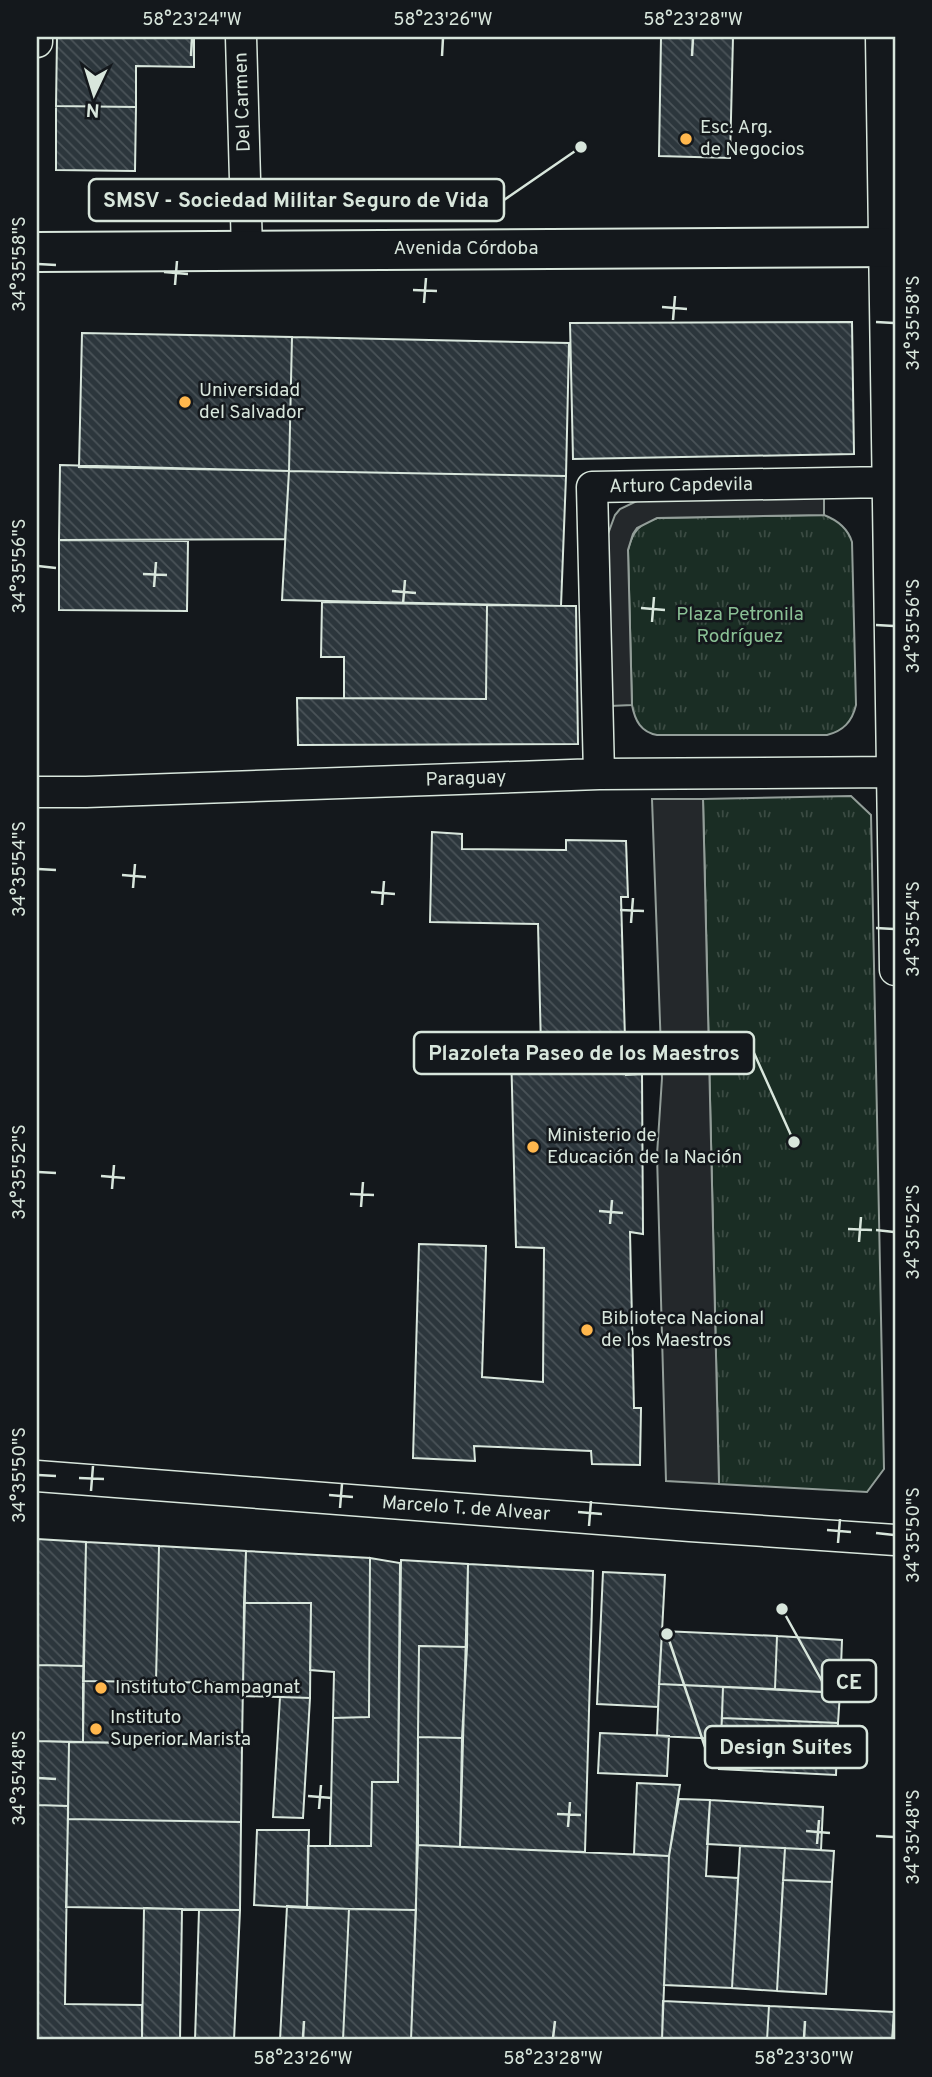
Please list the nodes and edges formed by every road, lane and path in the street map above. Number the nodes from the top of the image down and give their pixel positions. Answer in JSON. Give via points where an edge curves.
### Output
{"nodes":[{"id":1,"x":37,"y":37,"type":"edge"},
{"id":2,"x":241,"y":37,"type":"edge"},
{"id":3,"x":880,"y":37,"type":"edge"},
{"id":4,"x":37,"y":42,"type":"edge"},
{"id":5,"x":890,"y":247,"type":"edge"},
{"id":6,"x":247,"y":251,"type":"junction"},
{"id":7,"x":37,"y":252,"type":"edge"},
{"id":8,"x":889,"y":482,"type":"junction"},
{"id":9,"x":893,"y":772,"type":"edge"},
{"id":10,"x":599,"y":774,"type":"junction"},
{"id":11,"x":37,"y":792,"type":"edge"},
{"id":12,"x":895,"y":971,"type":"edge"},
{"id":13,"x":37,"y":1476,"type":"edge"},
{"id":14,"x":895,"y":1540,"type":"edge"}],
"edges":[{"from":1,"to":4,"type":"street"},
{"from":2,"to":6,"type":"street","name":"Del Carmen"},
{"from":3,"to":5,"type":"street"},
{"from":5,"to":6,"type":"main road","name":"Avenida Córdoba"},
{"from":5,"to":8,"type":"street"},
{"from":6,"to":7,"type":"main road","name":"Avenida Córdoba"},
{"from":8,"to":9,"type":"street"},
{"from":8,"to":10,"type":"street","name":"Arturo Capdevila","via":[[592,487]]},
{"from":9,"to":10,"type":"street","name":"Paraguay"},
{"from":9,"to":12,"type":"street"},
{"from":10,"to":11,"type":"street","name":"Paraguay"},
{"from":13,"to":14,"type":"street","name":"Marcelo T. de Alvear"}]}
